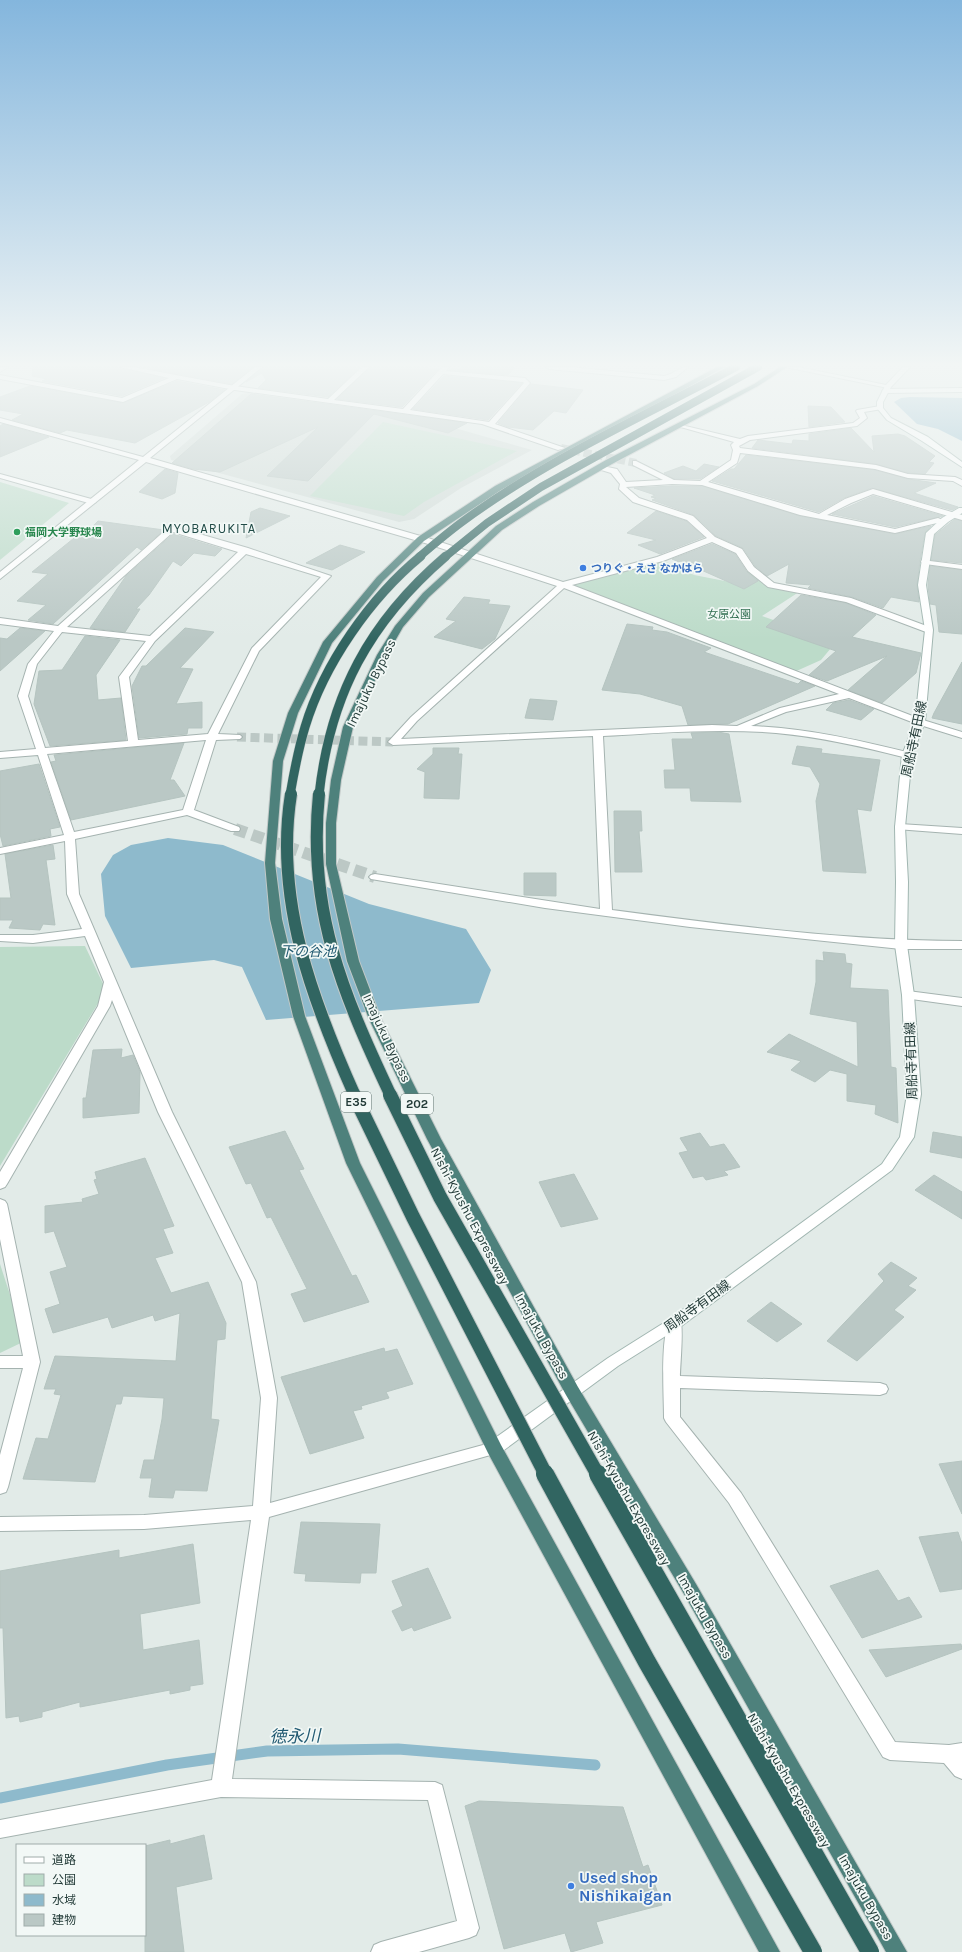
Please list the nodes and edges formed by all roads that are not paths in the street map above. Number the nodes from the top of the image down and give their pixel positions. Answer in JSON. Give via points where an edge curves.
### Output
{"nodes":[{"id":1,"x":141,"y":458,"type":"edge"},
{"id":2,"x":549,"y":458,"type":"edge"},
{"id":3,"x":567,"y":458,"type":"tunnel mouth"},
{"id":4,"x":592,"y":458,"type":"edge"},
{"id":5,"x":618,"y":458,"type":"edge"},
{"id":6,"x":735,"y":458,"type":"edge"},
{"id":7,"x":803,"y":458,"type":"edge"},
{"id":8,"x":952,"y":458,"type":"edge"},
{"id":9,"x":144,"y":459,"type":"junction"},
{"id":10,"x":636,"y":462,"type":"tunnel mouth"},
{"id":11,"x":962,"y":465,"type":"edge"},
{"id":12,"x":601,"y":467,"type":"junction"},
{"id":13,"x":0,"y":476,"type":"edge"},
{"id":14,"x":672,"y":482,"type":"junction"},
{"id":15,"x":702,"y":483,"type":"junction"},
{"id":16,"x":624,"y":484,"type":"junction"},
{"id":17,"x":962,"y":484,"type":"edge"},
{"id":18,"x":92,"y":502,"type":"junction"},
{"id":19,"x":822,"y":515,"type":"junction"},
{"id":20,"x":955,"y":516,"type":"edge"},
{"id":21,"x":712,"y":539,"type":"junction"},
{"id":22,"x":425,"y":540,"type":"junction"},
{"id":23,"x":245,"y":550,"type":"junction"},
{"id":24,"x":469,"y":555,"type":"junction"},
{"id":25,"x":925,"y":562,"type":"junction"},
{"id":26,"x":962,"y":567,"type":"edge"},
{"id":27,"x":0,"y":576,"type":"edge"},
{"id":28,"x":563,"y":585,"type":"junction"},
{"id":29,"x":0,"y":621,"type":"edge"},
{"id":30,"x":60,"y":629,"type":"junction"},
{"id":31,"x":929,"y":630,"type":"junction"},
{"id":32,"x":152,"y":639,"type":"junction"},
{"id":33,"x":848,"y":695,"type":"junction"},
{"id":34,"x":920,"y":722,"type":"junction"},
{"id":35,"x":736,"y":729,"type":"junction"},
{"id":36,"x":598,"y":733,"type":"junction"},
{"id":37,"x":962,"y":735,"type":"edge"},
{"id":38,"x":212,"y":737,"type":"junction"},
{"id":39,"x":237,"y":737,"type":"tunnel mouth"},
{"id":40,"x":133,"y":744,"type":"junction"},
{"id":41,"x":41,"y":752,"type":"junction"},
{"id":42,"x":0,"y":755,"type":"edge"},
{"id":43,"x":908,"y":755,"type":"junction"},
{"id":44,"x":188,"y":812,"type":"junction"},
{"id":45,"x":900,"y":827,"type":"junction"},
{"id":46,"x":235,"y":829,"type":"tunnel mouth"},
{"id":47,"x":962,"y":831,"type":"edge"},
{"id":48,"x":70,"y":837,"type":"junction"},
{"id":49,"x":0,"y":851,"type":"edge"},
{"id":50,"x":375,"y":877,"type":"tunnel mouth"},
{"id":51,"x":606,"y":913,"type":"junction"},
{"id":52,"x":89,"y":932,"type":"junction"},
{"id":53,"x":0,"y":938,"type":"edge"},
{"id":54,"x":901,"y":944,"type":"junction"},
{"id":55,"x":962,"y":945,"type":"edge"},
{"id":56,"x":110,"y":983,"type":"junction"},
{"id":57,"x":908,"y":995,"type":"junction"},
{"id":58,"x":962,"y":1002,"type":"edge"},
{"id":59,"x":0,"y":1184,"type":"edge"},
{"id":60,"x":0,"y":1204,"type":"edge"},
{"id":61,"x":675,"y":1323,"type":"junction"},
{"id":62,"x":0,"y":1362,"type":"edge"},
{"id":63,"x":32,"y":1362,"type":"junction"},
{"id":64,"x":672,"y":1382,"type":"junction"},
{"id":65,"x":880,"y":1389,"type":"dead end"},
{"id":66,"x":572,"y":1391,"type":"junction"},
{"id":67,"x":494,"y":1448,"type":"junction"},
{"id":68,"x":0,"y":1487,"type":"edge"},
{"id":69,"x":261,"y":1512,"type":"junction"},
{"id":70,"x":0,"y":1524,"type":"edge"},
{"id":71,"x":956,"y":1753,"type":"edge"},
{"id":72,"x":962,"y":1770,"type":"edge"},
{"id":73,"x":221,"y":1788,"type":"junction"},
{"id":74,"x":0,"y":1830,"type":"edge"},
{"id":75,"x":381,"y":1952,"type":"edge"},
{"id":76,"x":770,"y":1952,"type":"edge"},
{"id":77,"x":813,"y":1952,"type":"edge"},
{"id":78,"x":870,"y":1952,"type":"edge"},
{"id":79,"x":897,"y":1952,"type":"edge"}],
"edges":[{"from":1,"to":9,"type":"street"},
{"from":2,"to":22,"type":"highway","via":[[498,488]]},
{"from":3,"to":77,"type":"highway","number":"E35","bridge":true,"via":[[500,496],[436,540],[382,592],[357,624],[317,693],[295,762],[289,798],[287,840],[289,890],[299,946],[318,1010],[351,1091],[407,1208],[593,1565]]},
{"from":4,"to":78,"type":"highway","name":"Nishi-Kyushu Expressway","number":"E35","bridge":true,"via":[[519,500],[456,545],[405,596],[378,628],[357,661],[342,694],[323,762],[315,842],[318,891],[330,945],[352,1006],[440,1197]]},
{"from":5,"to":12,"type":"highway","name":"Imajuku Bypass","number":"202"},
{"from":6,"to":15,"type":"street"},
{"from":7,"to":17,"type":"street","via":[[876,467],[908,476],[955,479]]},
{"from":8,"to":11,"type":"street"},
{"from":9,"to":18,"type":"street"},
{"from":9,"to":22,"type":"street"},
{"from":10,"to":14,"type":"street"},
{"from":12,"to":16,"type":"street","via":[[614,471]]},
{"from":12,"to":24,"type":"highway","name":"Imajuku Bypass","number":"202","via":[[499,528]]},
{"from":13,"to":18,"type":"street"},
{"from":14,"to":15,"type":"street"},
{"from":14,"to":16,"type":"street"},
{"from":15,"to":19,"type":"street","via":[[803,513]]},
{"from":16,"to":21,"type":"street","via":[[622,487],[636,500],[690,518]]},
{"from":18,"to":27,"type":"street"},
{"from":19,"to":20,"type":"street","via":[[895,531]]},
{"from":19,"to":20,"type":"street","via":[[873,491]]},
{"from":20,"to":25,"type":"street","name":"周船寺有田線","via":[[930,533]]},
{"from":21,"to":28,"type":"street","via":[[660,559]]},
{"from":21,"to":31,"type":"street","via":[[739,551],[751,569],[771,584],[848,600]]},
{"from":22,"to":24,"type":"street"},
{"from":22,"to":67,"type":"highway","via":[[380,579],[328,642],[292,713],[278,760],[270,863],[276,919],[299,1016],[353,1163]]},
{"from":23,"to":30,"type":"street","via":[[172,529]]},
{"from":23,"to":32,"type":"street"},
{"from":23,"to":38,"type":"street","via":[[327,576],[255,650]]},
{"from":24,"to":28,"type":"street"},
{"from":24,"to":66,"type":"highway","name":"Imajuku Bypass","number":"202","via":[[426,595],[399,626],[382,655],[348,727],[336,780],[331,823],[331,864],[353,960],[376,1020],[434,1139]]},
{"from":25,"to":26,"type":"street"},
{"from":25,"to":31,"type":"street","name":"周船寺有田線","via":[[922,585]]},
{"from":28,"to":33,"type":"street"},
{"from":28,"to":36,"type":"street","via":[[414,719],[393,742]]},
{"from":29,"to":30,"type":"street"},
{"from":30,"to":32,"type":"street"},
{"from":30,"to":41,"type":"street","via":[[33,664],[23,696]]},
{"from":31,"to":34,"type":"street","name":"周船寺有田線"},
{"from":32,"to":40,"type":"street","via":[[124,677]]},
{"from":33,"to":34,"type":"street"},
{"from":33,"to":35,"type":"street","via":[[783,710]]},
{"from":34,"to":37,"type":"street"},
{"from":34,"to":43,"type":"street","name":"周船寺有田線"},
{"from":35,"to":36,"type":"street"},
{"from":35,"to":43,"type":"street","via":[[776,730],[837,738]]},
{"from":36,"to":51,"type":"street"},
{"from":38,"to":39,"type":"street"},
{"from":38,"to":40,"type":"street"},
{"from":38,"to":44,"type":"street"},
{"from":40,"to":41,"type":"street"},
{"from":41,"to":42,"type":"street"},
{"from":41,"to":48,"type":"street"},
{"from":43,"to":45,"type":"street","name":"周船寺有田線"},
{"from":44,"to":46,"type":"street"},
{"from":44,"to":48,"type":"street"},
{"from":45,"to":47,"type":"street"},
{"from":45,"to":54,"type":"street","name":"周船寺有田線"},
{"from":48,"to":49,"type":"street"},
{"from":48,"to":52,"type":"street","via":[[73,894]]},
{"from":50,"to":51,"type":"street"},
{"from":51,"to":54,"type":"street","via":[[690,924]]},
{"from":52,"to":53,"type":"street","via":[[33,939]]},
{"from":52,"to":56,"type":"street"},
{"from":54,"to":55,"type":"street"},
{"from":54,"to":57,"type":"street","name":"周船寺有田線"},
{"from":56,"to":59,"type":"street","via":[[104,1006]]},
{"from":56,"to":69,"type":"street","via":[[165,1112],[249,1282],[269,1398]]},
{"from":57,"to":58,"type":"street"},
{"from":57,"to":61,"type":"street","name":"周船寺有田線","via":[[914,1094],[907,1137],[887,1167]]},
{"from":60,"to":63,"type":"street"},
{"from":61,"to":64,"type":"street"},
{"from":61,"to":66,"type":"street","name":"周船寺有田線"},
{"from":62,"to":63,"type":"street"},
{"from":63,"to":68,"type":"street"},
{"from":64,"to":65,"type":"street"},
{"from":64,"to":71,"type":"street","via":[[672,1418],[735,1498],[890,1751]]},
{"from":66,"to":67,"type":"street","name":"周船寺有田線"},
{"from":66,"to":79,"type":"highway","name":"Imajuku Bypass","number":"202","via":[[690,1589]]},
{"from":67,"to":69,"type":"street"},
{"from":67,"to":76,"type":"highway"},
{"from":69,"to":70,"type":"street","via":[[144,1522]]},
{"from":69,"to":73,"type":"street"},
{"from":71,"to":72,"type":"street"},
{"from":73,"to":74,"type":"street"},
{"from":73,"to":75,"type":"street","via":[[435,1790],[469,1928]]}]}
